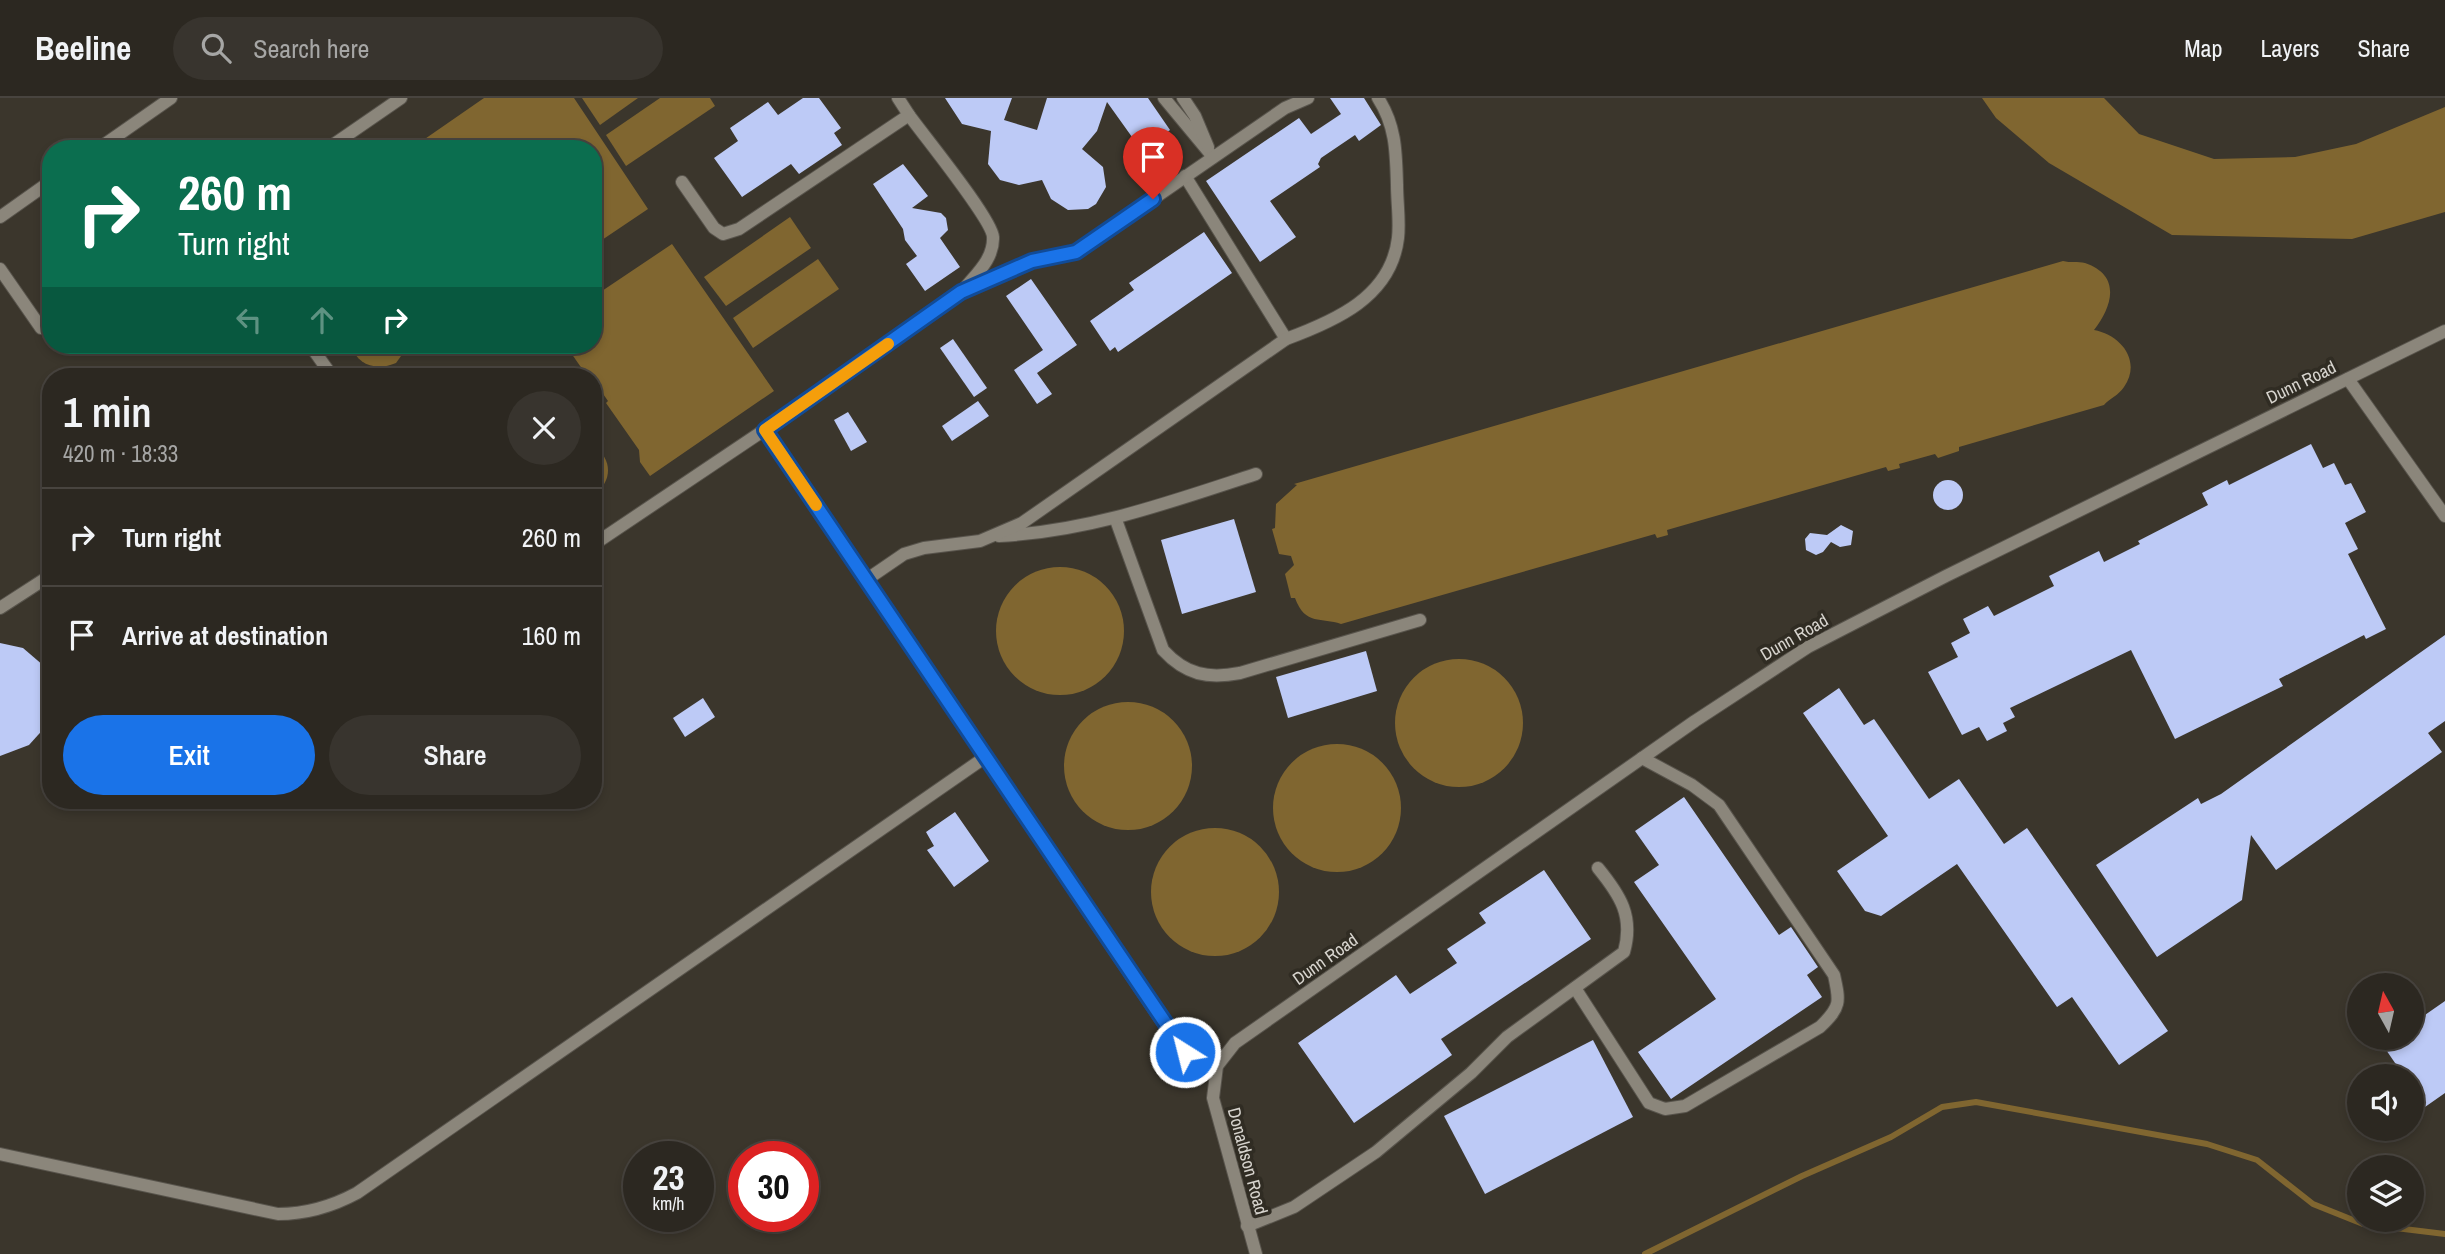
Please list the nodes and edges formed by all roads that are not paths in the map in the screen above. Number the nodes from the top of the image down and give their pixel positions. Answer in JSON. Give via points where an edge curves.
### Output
{"nodes":[{"id":1,"x":171,"y":98,"type":"edge"},
{"id":2,"x":401,"y":98,"type":"edge"},
{"id":3,"x":898,"y":98,"type":"edge"},
{"id":4,"x":1164,"y":98,"type":"edge"},
{"id":5,"x":1183,"y":98,"type":"edge"},
{"id":6,"x":1308,"y":98,"type":"edge"},
{"id":7,"x":1378,"y":98,"type":"edge"},
{"id":8,"x":909,"y":115,"type":"junction"},
{"id":9,"x":111,"y":140,"type":"edge"},
{"id":10,"x":340,"y":140,"type":"edge"},
{"id":11,"x":1213,"y":157,"type":"junction"},
{"id":12,"x":1185,"y":176,"type":"junction"},
{"id":13,"x":682,"y":182,"type":"dead end"},
{"id":14,"x":42,"y":187,"type":"edge"},
{"id":15,"x":0,"y":217,"type":"edge"},
{"id":16,"x":0,"y":269,"type":"edge"},
{"id":17,"x":961,"y":292,"type":"junction"},
{"id":18,"x":42,"y":328,"type":"edge"},
{"id":19,"x":2445,"y":331,"type":"edge"},
{"id":20,"x":1286,"y":339,"type":"junction"},
{"id":21,"x":2348,"y":379,"type":"junction"},
{"id":22,"x":765,"y":430,"type":"junction"},
{"id":23,"x":1256,"y":474,"type":"dead end"},
{"id":24,"x":2445,"y":516,"type":"edge"},
{"id":25,"x":1116,"y":520,"type":"junction"},
{"id":26,"x":992,"y":536,"type":"junction"},
{"id":27,"x":602,"y":539,"type":"edge"},
{"id":28,"x":866,"y":580,"type":"junction"},
{"id":29,"x":42,"y":581,"type":"edge"},
{"id":30,"x":0,"y":608,"type":"edge"},
{"id":31,"x":1420,"y":620,"type":"dead end"},
{"id":32,"x":984,"y":758,"type":"junction"},
{"id":33,"x":1642,"y":758,"type":"junction"},
{"id":34,"x":1598,"y":868,"type":"dead end"},
{"id":35,"x":1576,"y":988,"type":"junction"},
{"id":36,"x":1217,"y":1066,"type":"junction"},
{"id":37,"x":0,"y":1154,"type":"edge"},
{"id":38,"x":1247,"y":1226,"type":"junction"},
{"id":39,"x":1256,"y":1254,"type":"edge"}],
"edges":[{"from":1,"to":9,"type":"street"},
{"from":2,"to":10,"type":"street"},
{"from":3,"to":8,"type":"street"},
{"from":4,"to":11,"type":"street"},
{"from":5,"to":11,"type":"street"},
{"from":6,"to":11,"type":"street","via":[[1285,108]]},
{"from":7,"to":20,"type":"street","via":[[1396,138],[1398,238],[1391,268],[1373,293],[1327,324]]},
{"from":8,"to":13,"type":"street","via":[[739,229],[723,234]]},
{"from":8,"to":17,"type":"street","via":[[984,217],[993,237],[986,264]]},
{"from":11,"to":12,"type":"street"},
{"from":12,"to":17,"type":"street","via":[[1076,252],[1032,261]]},
{"from":12,"to":20,"type":"street"},
{"from":14,"to":15,"type":"street"},
{"from":16,"to":18,"type":"street"},
{"from":17,"to":22,"type":"street"},
{"from":19,"to":21,"type":"street","name":"Dunn Road"},
{"from":20,"to":26,"type":"street","via":[[1046,509]]},
{"from":21,"to":24,"type":"street"},
{"from":21,"to":33,"type":"street","name":"Dunn Road","via":[[1808,647]]},
{"from":22,"to":27,"type":"street"},
{"from":22,"to":28,"type":"street"},
{"from":23,"to":25,"type":"street"},
{"from":25,"to":26,"type":"street","via":[[1048,533]]},
{"from":25,"to":31,"type":"street","via":[[1163,650],[1192,673],[1215,677],[1240,673]]},
{"from":26,"to":28,"type":"street","via":[[904,554]]},
{"from":28,"to":32,"type":"street"},
{"from":29,"to":30,"type":"street"},
{"from":32,"to":36,"type":"street","via":[[1178,1045],[1192,1058]]},
{"from":32,"to":37,"type":"street","via":[[334,1205],[278,1214]]},
{"from":33,"to":35,"type":"street","via":[[1720,805],[1834,975],[1839,997],[1836,1012],[1820,1027],[1685,1106],[1665,1109],[1649,1103]]},
{"from":33,"to":36,"type":"street","name":"Dunn Road","via":[[1248,1034]]},
{"from":34,"to":35,"type":"street","via":[[1620,896],[1628,917],[1628,937],[1624,952]]},
{"from":35,"to":38,"type":"street","via":[[1507,1037],[1376,1152],[1294,1208]]},
{"from":36,"to":38,"type":"street","name":"Donaldson Road","via":[[1215,1110]]},
{"from":38,"to":39,"type":"street","name":"Donaldson Road"}]}
